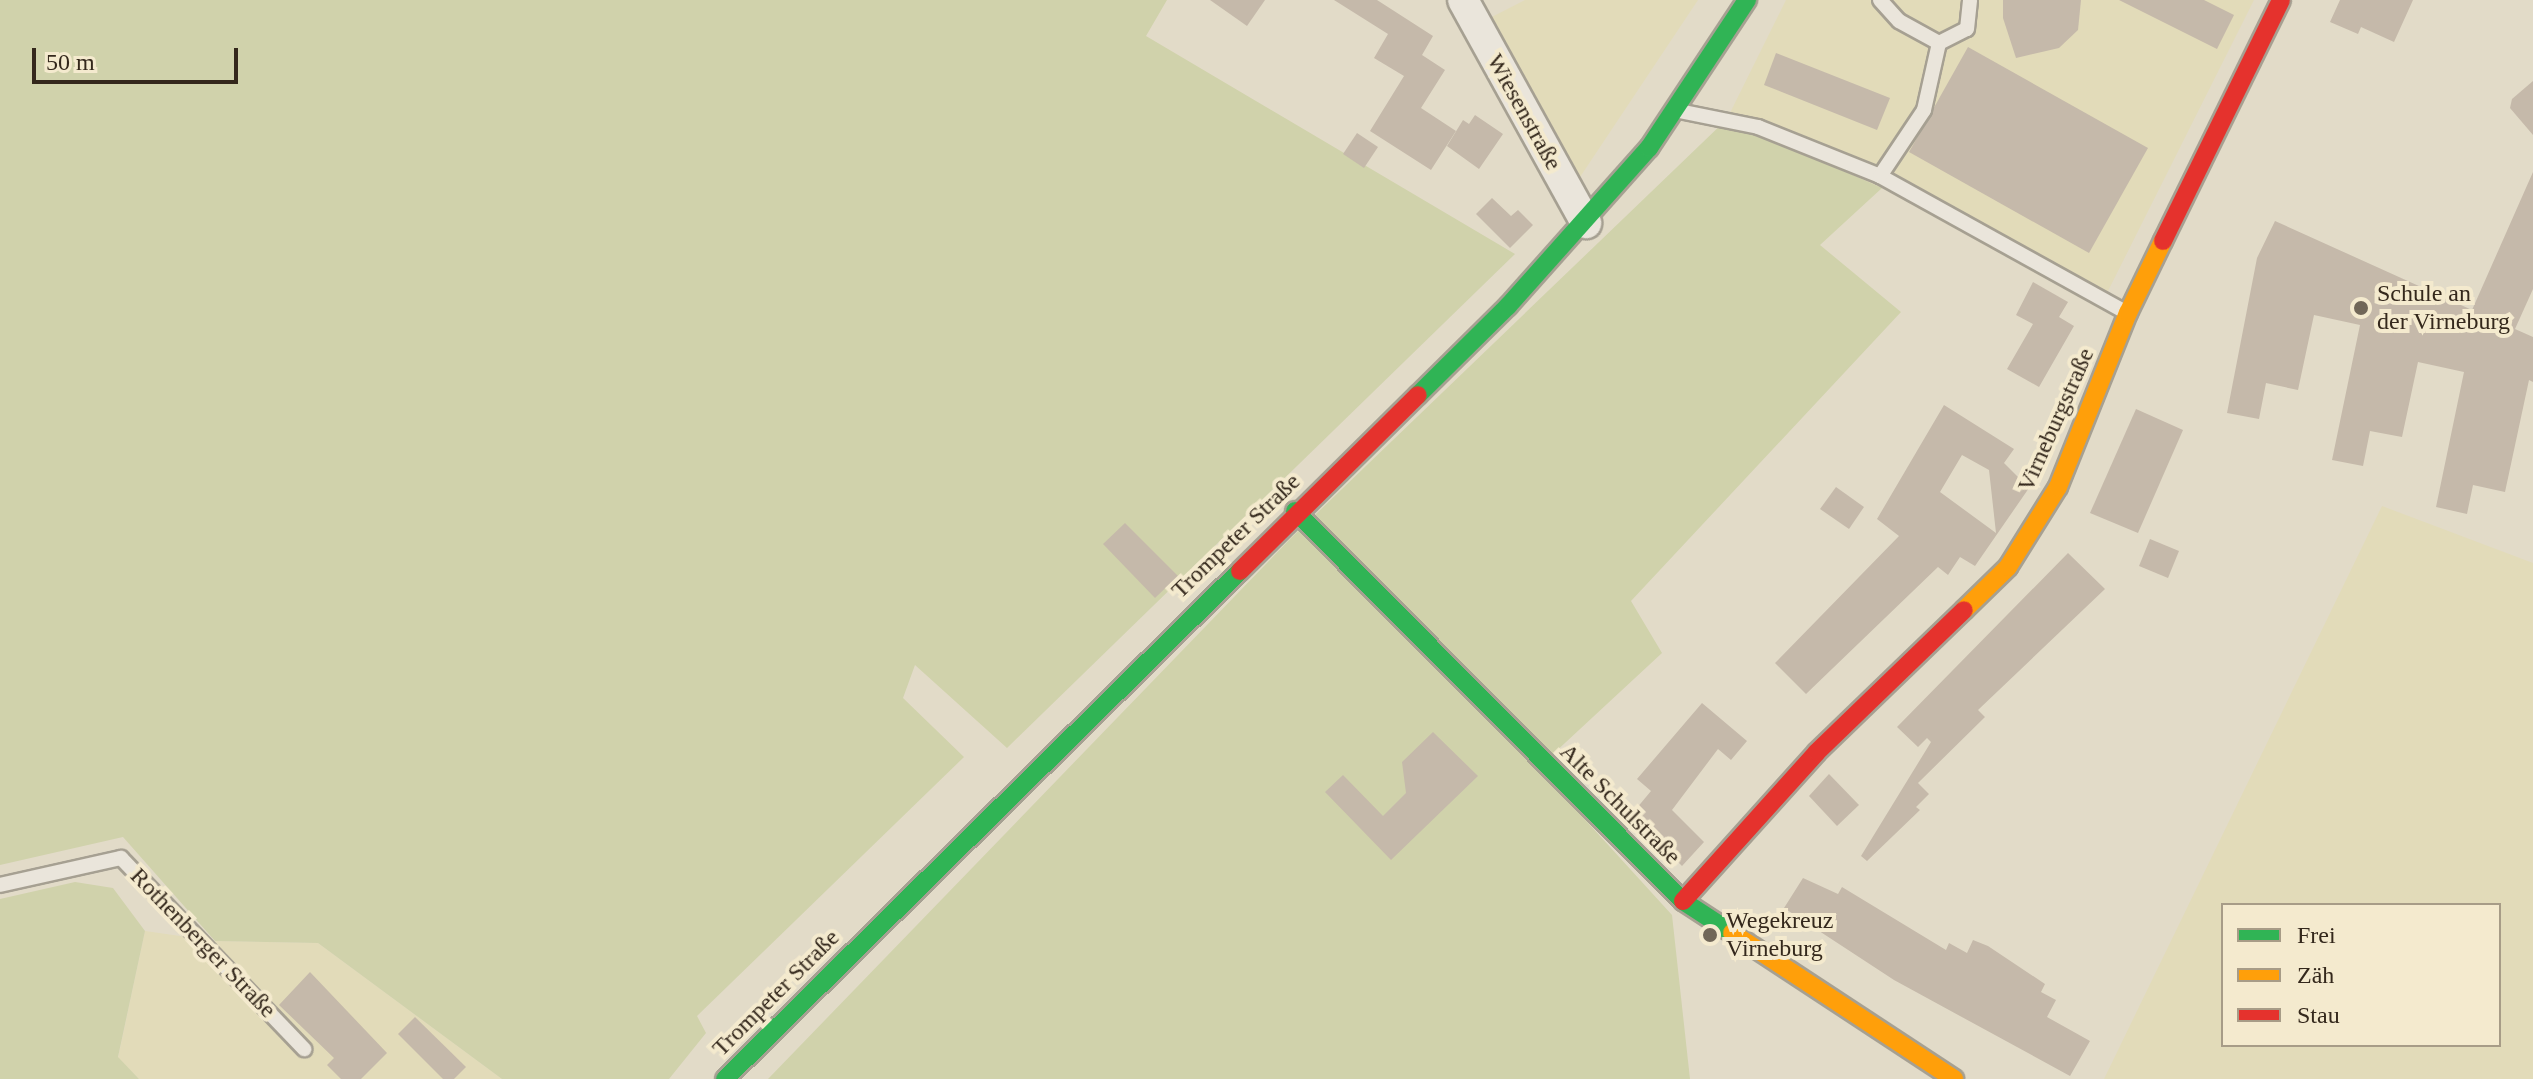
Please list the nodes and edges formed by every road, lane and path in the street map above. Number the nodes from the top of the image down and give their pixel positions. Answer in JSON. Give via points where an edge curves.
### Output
{"nodes":[{"id":1,"x":1463,"y":0,"type":"edge"},
{"id":2,"x":1747,"y":0,"type":"edge"},
{"id":3,"x":1880,"y":0,"type":"edge"},
{"id":4,"x":1970,"y":0,"type":"edge"},
{"id":5,"x":2281,"y":0,"type":"edge"},
{"id":6,"x":1939,"y":43,"type":"junction"},
{"id":7,"x":1675,"y":110,"type":"junction"},
{"id":8,"x":1880,"y":176,"type":"junction"},
{"id":9,"x":1586,"y":223,"type":"junction"},
{"id":10,"x":2128,"y":313,"type":"junction"},
{"id":11,"x":1295,"y":511,"type":"junction"},
{"id":12,"x":0,"y":885,"type":"edge"},
{"id":13,"x":1683,"y":901,"type":"junction"},
{"id":14,"x":304,"y":1049,"type":"dead end"},
{"id":15,"x":725,"y":1079,"type":"edge"},
{"id":16,"x":1954,"y":1079,"type":"edge"}],
"edges":[{"from":1,"to":9,"type":"street","name":"Wiesenstraße"},
{"from":2,"to":7,"type":"street","name":"Trompeter Straße"},
{"from":3,"to":6,"type":"lane","via":[[1899,21]]},
{"from":4,"to":6,"type":"lane","via":[[1967,29]]},
{"from":5,"to":10,"type":"street","name":"Virneburgstraße"},
{"from":6,"to":8,"type":"lane","via":[[1924,110]]},
{"from":7,"to":8,"type":"lane","via":[[1758,127]]},
{"from":7,"to":9,"type":"street","name":"Trompeter Straße"},
{"from":8,"to":10,"type":"lane"},
{"from":9,"to":11,"type":"street","name":"Trompeter Straße","via":[[1508,306]]},
{"from":10,"to":13,"type":"street","name":"Virneburgstraße","via":[[2058,487],[2008,567],[1817,752]]},
{"from":11,"to":13,"type":"street","name":"Alte Schulstraße"},
{"from":11,"to":15,"type":"street","name":"Trompeter Straße"},
{"from":12,"to":14,"type":"lane","name":"Rothenberger Straße","via":[[121,858]]},
{"from":13,"to":16,"type":"street","name":"Alte Schulstraße"}]}
